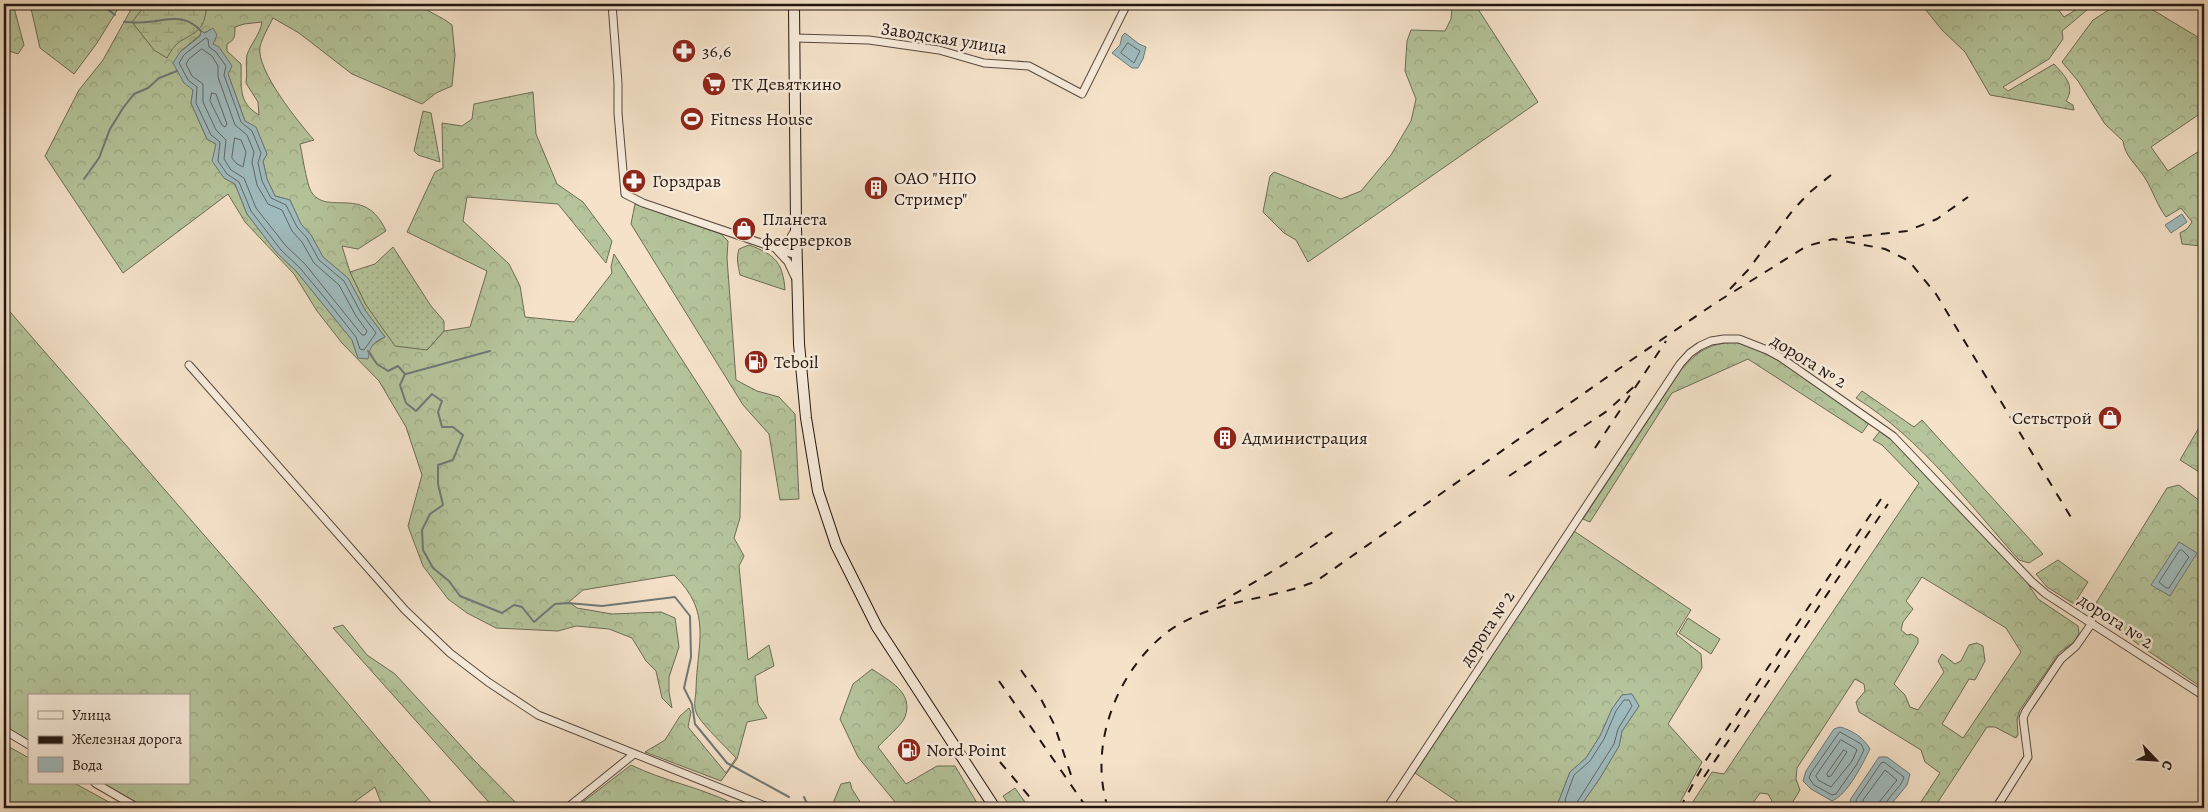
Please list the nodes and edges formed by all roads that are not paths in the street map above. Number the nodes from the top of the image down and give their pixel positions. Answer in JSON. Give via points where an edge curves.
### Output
{"nodes":[{"id":1,"x":612,"y":4,"type":"edge"},
{"id":2,"x":794,"y":4,"type":"edge"},
{"id":3,"x":1127,"y":4,"type":"edge"},
{"id":4,"x":795,"y":38,"type":"junction"},
{"id":5,"x":796,"y":228,"type":"junction"},
{"id":6,"x":773,"y":247,"type":"junction"},
{"id":7,"x":796,"y":255,"type":"junction"},
{"id":8,"x":797,"y":290,"type":"junction"},
{"id":9,"x":189,"y":365,"type":"dead end"},
{"id":10,"x":2092,"y":623,"type":"junction"},
{"id":11,"x":2204,"y":696,"type":"edge"},
{"id":12,"x":4,"y":730,"type":"edge"},
{"id":13,"x":28,"y":744,"type":"edge"},
{"id":14,"x":634,"y":754,"type":"junction"},
{"id":15,"x":97,"y":784,"type":"edge"},
{"id":16,"x":993,"y":807,"type":"edge"},
{"id":17,"x":138,"y":808,"type":"edge"},
{"id":18,"x":566,"y":808,"type":"edge"},
{"id":19,"x":770,"y":808,"type":"edge"},
{"id":20,"x":1387,"y":808,"type":"edge"},
{"id":21,"x":1996,"y":808,"type":"edge"}],
"edges":[{"from":1,"to":6,"type":"street","via":[[625,194]]},
{"from":2,"to":4,"type":"main road"},
{"from":3,"to":4,"type":"street","name":"Заводская улица","via":[[1082,94],[1029,66],[984,63],[939,50],[876,41]]},
{"from":4,"to":5,"type":"main road"},
{"from":5,"to":6,"type":"street","via":[[788,242]]},
{"from":5,"to":7,"type":"main road"},
{"from":6,"to":7,"type":"street"},
{"from":6,"to":8,"type":"street","via":[[788,262]]},
{"from":7,"to":8,"type":"main road"},
{"from":8,"to":16,"type":"main road","via":[[804,403],[812,458],[828,525],[877,627]]},
{"from":9,"to":14,"type":"street","via":[[405,610],[450,654],[538,715]]},
{"from":10,"to":11,"type":"street","name":"дорога № 2"},
{"from":10,"to":20,"type":"street","name":"дорога № 2","via":[[2032,582],[1908,450],[1877,423],[1766,350],[1739,339],[1711,341],[1690,353],[1680,364]]},
{"from":10,"to":21,"type":"street","via":[[2076,646],[2061,659],[2026,711],[2023,718],[2028,758]]},
{"from":12,"to":13,"type":"street"},
{"from":14,"to":18,"type":"street"},
{"from":14,"to":19,"type":"street"},
{"from":15,"to":17,"type":"street"}]}
